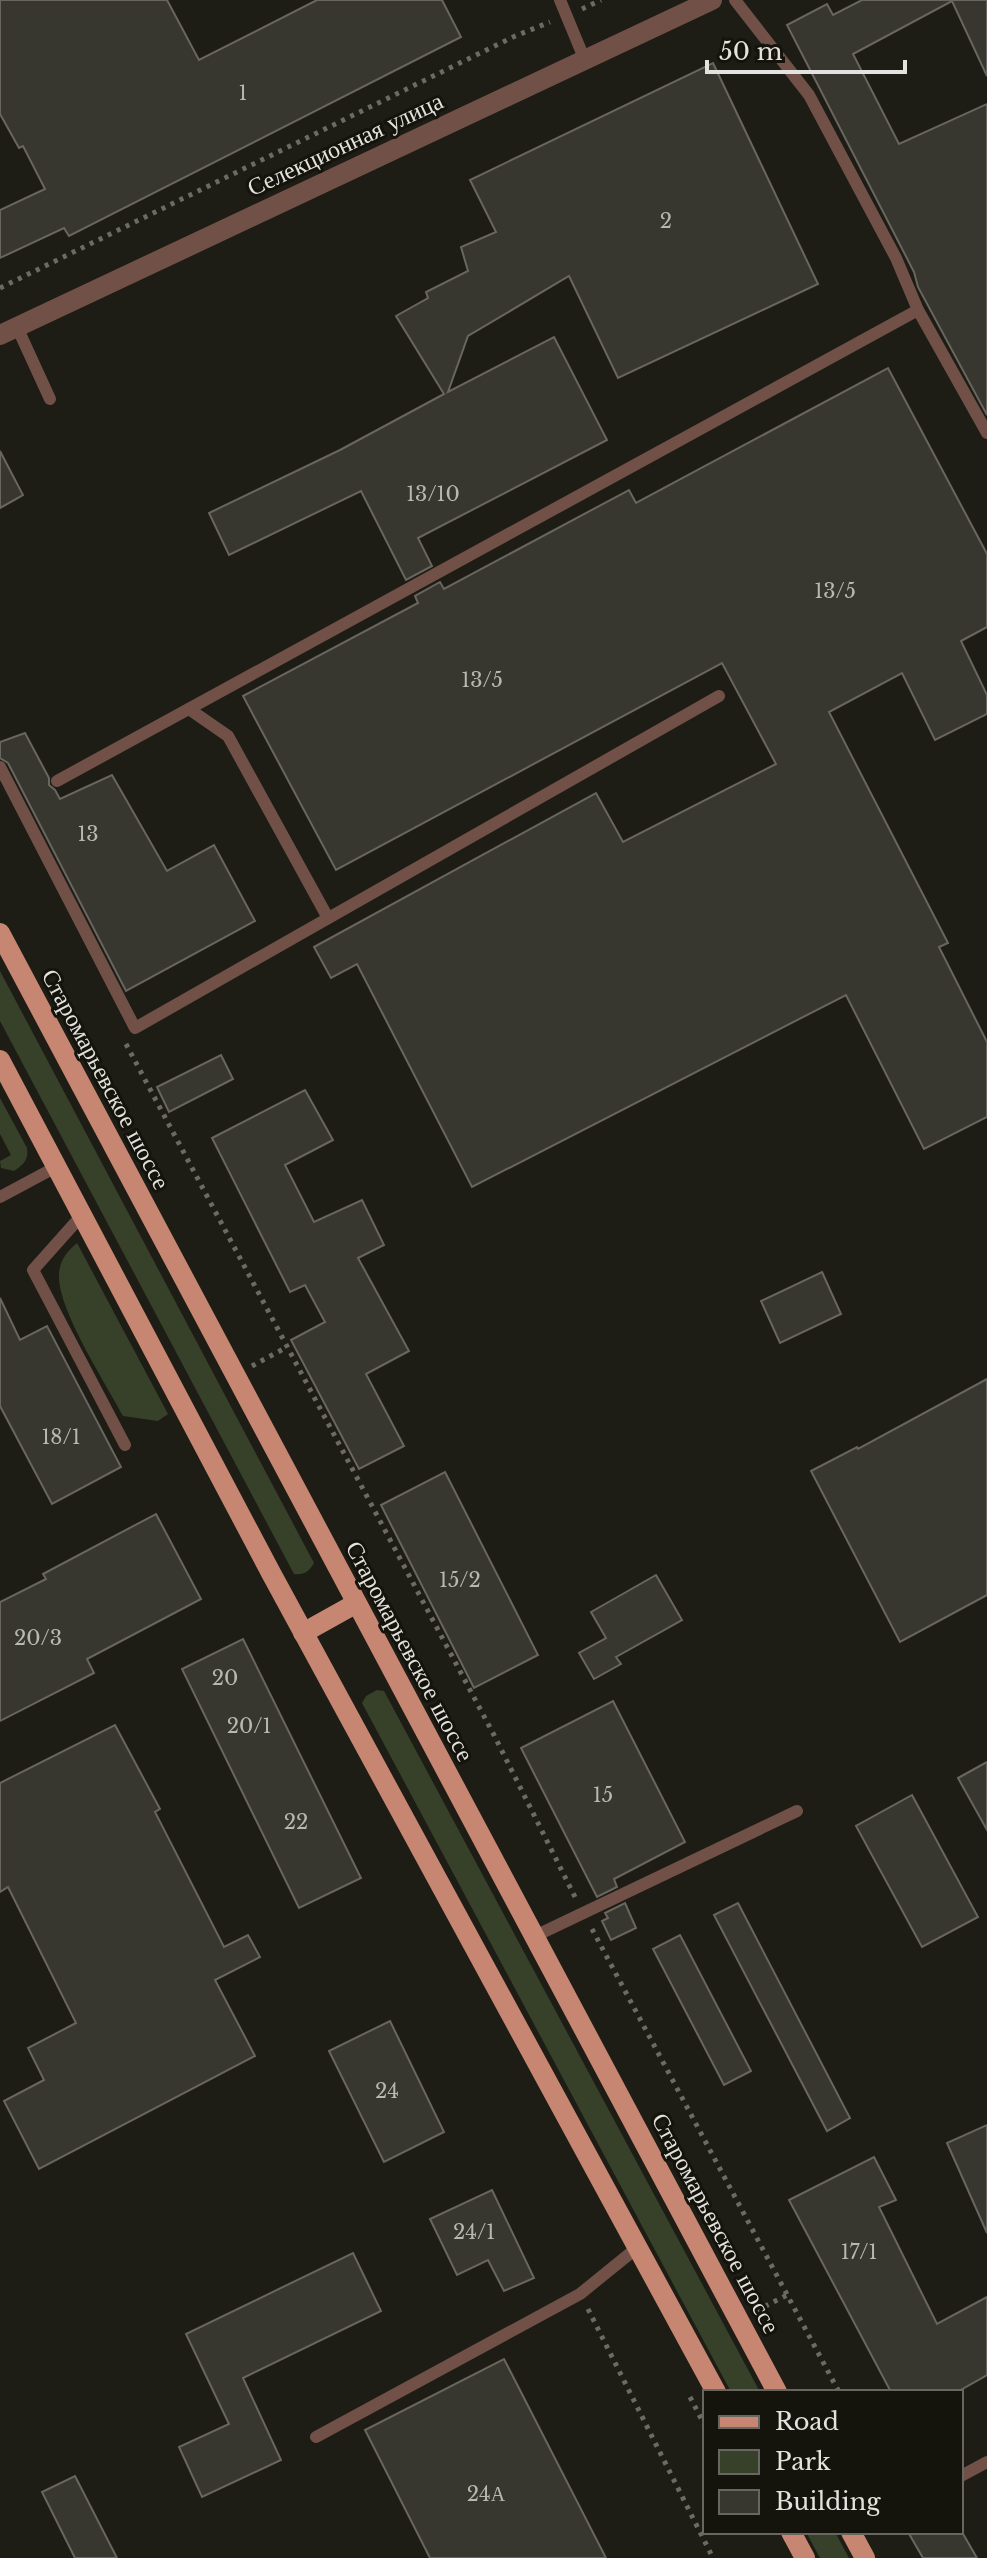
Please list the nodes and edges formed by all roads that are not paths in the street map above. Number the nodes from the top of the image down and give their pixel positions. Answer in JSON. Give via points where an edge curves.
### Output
{"nodes":[{"id":1,"x":560,"y":0,"type":"edge"},
{"id":2,"x":712,"y":0,"type":"edge"},
{"id":3,"x":735,"y":0,"type":"edge"},
{"id":4,"x":584,"y":58,"type":"junction"},
{"id":5,"x":918,"y":310,"type":"junction"},
{"id":6,"x":8,"y":331,"type":"edge"},
{"id":7,"x":50,"y":399,"type":"dead end"},
{"id":8,"x":987,"y":433,"type":"edge"},
{"id":9,"x":719,"y":696,"type":"dead end"},
{"id":10,"x":189,"y":709,"type":"junction"},
{"id":11,"x":0,"y":767,"type":"edge"},
{"id":12,"x":57,"y":781,"type":"dead end"},
{"id":13,"x":328,"y":918,"type":"junction"},
{"id":14,"x":0,"y":933,"type":"edge"},
{"id":15,"x":0,"y":1060,"type":"edge"},
{"id":16,"x":56,"y":1167,"type":"junction"},
{"id":17,"x":0,"y":1197,"type":"edge"},
{"id":18,"x":82,"y":1215,"type":"junction"},
{"id":19,"x":125,"y":1445,"type":"dead end"},
{"id":20,"x":355,"y":1604,"type":"junction"},
{"id":21,"x":303,"y":1633,"type":"junction"},
{"id":22,"x":797,"y":1811,"type":"dead end"},
{"id":23,"x":533,"y":1937,"type":"junction"},
{"id":24,"x":638,"y":2247,"type":"junction"},
{"id":25,"x":715,"y":2390,"type":"edge"},
{"id":26,"x":776,"y":2390,"type":"edge"},
{"id":27,"x":316,"y":2437,"type":"dead end"},
{"id":28,"x":987,"y":2462,"type":"edge"},
{"id":29,"x":963,"y":2475,"type":"edge"},
{"id":30,"x":792,"y":2534,"type":"edge"},
{"id":31,"x":852,"y":2534,"type":"edge"},
{"id":32,"x":805,"y":2558,"type":"edge"},
{"id":33,"x":865,"y":2558,"type":"edge"}],
"edges":[{"from":1,"to":4,"type":"lane"},
{"from":2,"to":4,"type":"street","name":"Селекционная улица"},
{"from":3,"to":5,"type":"lane","via":[[809,95]]},
{"from":4,"to":6,"type":"street","name":"Селекционная улица"},
{"from":5,"to":8,"type":"lane"},
{"from":5,"to":10,"type":"lane"},
{"from":6,"to":7,"type":"lane"},
{"from":9,"to":13,"type":"lane"},
{"from":10,"to":12,"type":"lane"},
{"from":10,"to":13,"type":"lane","via":[[228,736]]},
{"from":11,"to":13,"type":"lane","via":[[135,1028]]},
{"from":14,"to":20,"type":"main road","name":"Старомарьевское шоссе"},
{"from":15,"to":16,"type":"main road"},
{"from":16,"to":17,"type":"lane"},
{"from":16,"to":18,"type":"main road"},
{"from":18,"to":19,"type":"lane","via":[[33,1270]]},
{"from":18,"to":21,"type":"main road"},
{"from":20,"to":21,"type":"main road"},
{"from":20,"to":23,"type":"main road","name":"Старомарьевское шоссе"},
{"from":21,"to":24,"type":"main road"},
{"from":22,"to":23,"type":"lane"},
{"from":23,"to":26,"type":"main road","name":"Старомарьевское шоссе"},
{"from":24,"to":25,"type":"main road"},
{"from":24,"to":27,"type":"lane","via":[[580,2294]]},
{"from":28,"to":29,"type":"lane"},
{"from":30,"to":32,"type":"main road"},
{"from":31,"to":33,"type":"main road"}]}
